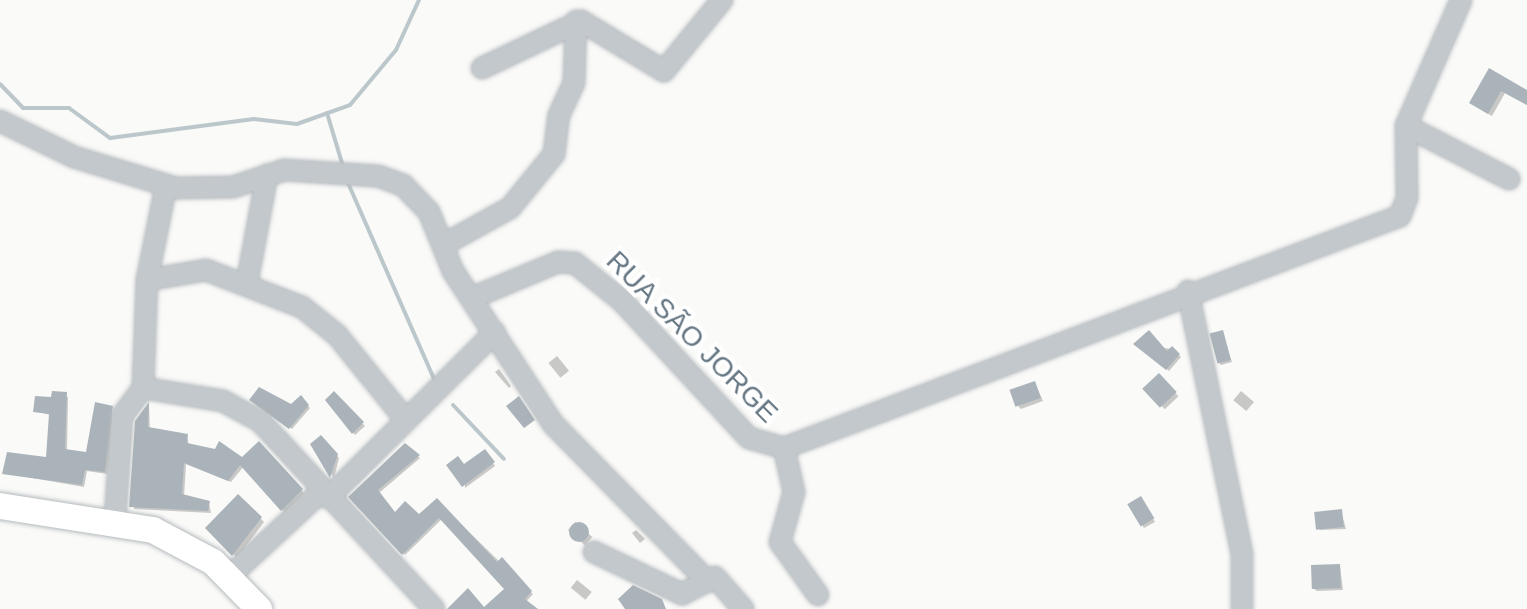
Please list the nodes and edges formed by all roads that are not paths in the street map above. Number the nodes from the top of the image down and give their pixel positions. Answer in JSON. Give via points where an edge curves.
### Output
{"nodes":[{"id":1,"x":722,"y":0,"type":"edge"},
{"id":2,"x":1461,"y":0,"type":"edge"},
{"id":3,"x":576,"y":21,"type":"junction"},
{"id":4,"x":482,"y":68,"type":"dead end"},
{"id":5,"x":0,"y":121,"type":"edge"},
{"id":6,"x":1406,"y":126,"type":"junction"},
{"id":7,"x":19,"y":131,"type":"junction"},
{"id":8,"x":0,"y":143,"type":"edge"},
{"id":9,"x":267,"y":175,"type":"junction"},
{"id":10,"x":1509,"y":179,"type":"dead end"},
{"id":11,"x":166,"y":186,"type":"junction"},
{"id":12,"x":443,"y":245,"type":"junction"},
{"id":13,"x":147,"y":280,"type":"junction"},
{"id":14,"x":247,"y":283,"type":"junction"},
{"id":15,"x":1188,"y":291,"type":"junction"},
{"id":16,"x":472,"y":298,"type":"junction"},
{"id":17,"x":495,"y":332,"type":"junction"},
{"id":18,"x":143,"y":388,"type":"junction"},
{"id":19,"x":405,"y":419,"type":"junction"},
{"id":20,"x":784,"y":448,"type":"junction"},
{"id":21,"x":325,"y":494,"type":"junction"},
{"id":22,"x":0,"y":506,"type":"edge"},
{"id":23,"x":115,"y":520,"type":"junction"},
{"id":24,"x":594,"y":552,"type":"dead end"},
{"id":25,"x":229,"y":577,"type":"junction"},
{"id":26,"x":709,"y":580,"type":"junction"},
{"id":27,"x":818,"y":595,"type":"dead end"},
{"id":28,"x":259,"y":609,"type":"edge"},
{"id":29,"x":434,"y":609,"type":"edge"},
{"id":30,"x":743,"y":609,"type":"edge"},
{"id":31,"x":1242,"y":609,"type":"edge"}],
"edges":[{"from":1,"to":3,"type":"street","via":[[682,58],[657,71],[595,25]]},
{"from":2,"to":6,"type":"street"},
{"from":3,"to":4,"type":"street"},
{"from":3,"to":12,"type":"street","via":[[574,83],[554,154],[510,208]]},
{"from":5,"to":7,"type":"street"},
{"from":6,"to":10,"type":"street"},
{"from":6,"to":15,"type":"street","via":[[1407,198],[1400,216]]},
{"from":7,"to":8,"type":"street"},
{"from":7,"to":11,"type":"street"},
{"from":9,"to":11,"type":"street","via":[[213,190]]},
{"from":9,"to":12,"type":"street","via":[[351,174],[403,185],[429,212]]},
{"from":9,"to":14,"type":"street"},
{"from":11,"to":13,"type":"street"},
{"from":12,"to":16,"type":"street"},
{"from":13,"to":14,"type":"street","via":[[194,269]]},
{"from":13,"to":18,"type":"street"},
{"from":14,"to":19,"type":"street","via":[[318,318]]},
{"from":15,"to":20,"type":"street"},
{"from":15,"to":31,"type":"street","via":[[1242,554]]},
{"from":16,"to":17,"type":"street"},
{"from":16,"to":20,"type":"street","name":"RUA SÃO JORGE","via":[[558,262],[575,263],[622,301],[749,438]]},
{"from":17,"to":19,"type":"street"},
{"from":17,"to":26,"type":"street","via":[[576,452]]},
{"from":18,"to":21,"type":"street","via":[[198,394],[242,409]]},
{"from":18,"to":23,"type":"street","via":[[123,412]]},
{"from":19,"to":21,"type":"street"},
{"from":20,"to":27,"type":"street","via":[[794,492],[780,542]]},
{"from":21,"to":25,"type":"street"},
{"from":21,"to":29,"type":"street"},
{"from":22,"to":23,"type":"main road"},
{"from":23,"to":25,"type":"main road","via":[[192,548]]},
{"from":24,"to":26,"type":"street","via":[[674,592]]},
{"from":25,"to":28,"type":"main road"},
{"from":26,"to":30,"type":"street"}]}
